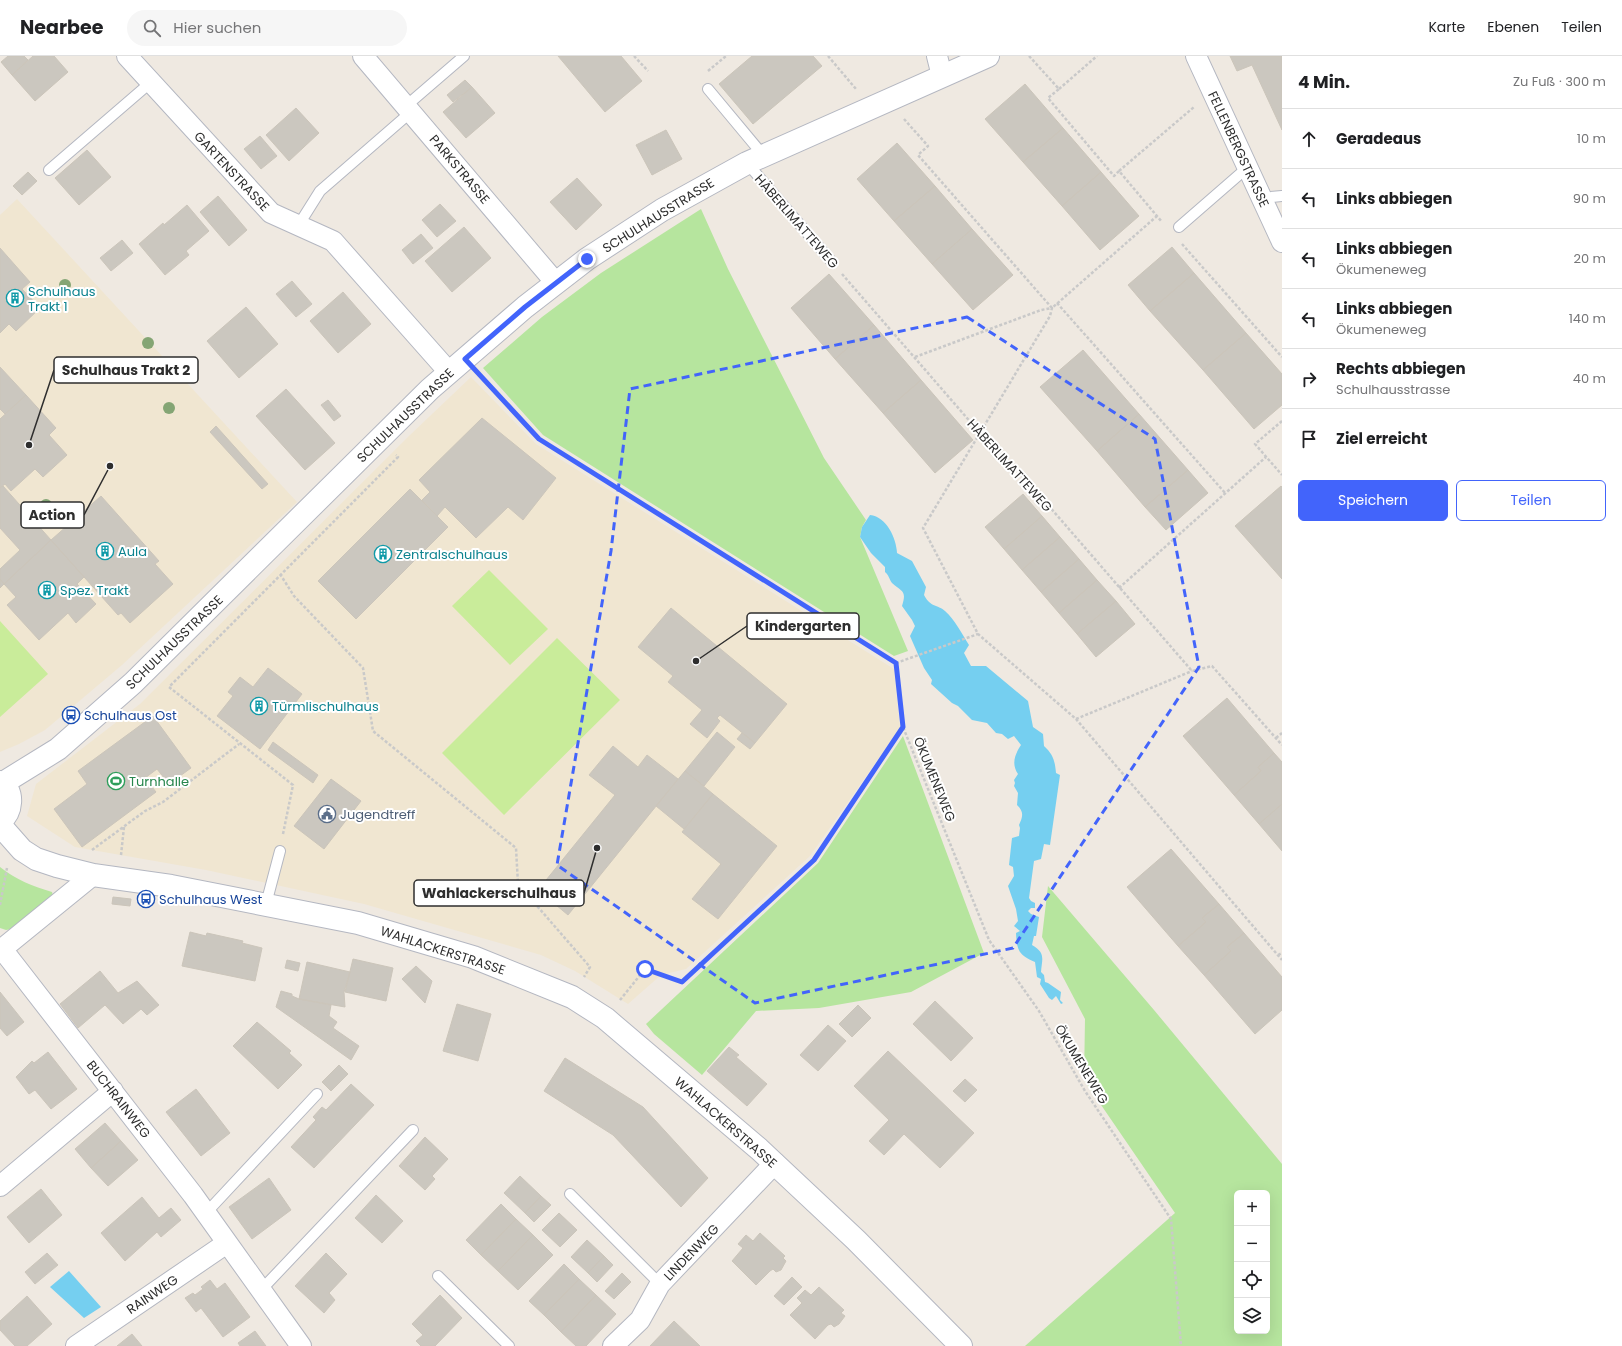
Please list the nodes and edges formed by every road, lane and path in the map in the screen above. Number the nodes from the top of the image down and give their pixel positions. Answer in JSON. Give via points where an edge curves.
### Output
{"nodes":[{"id":1,"x":127,"y":56,"type":"edge"},
{"id":2,"x":363,"y":56,"type":"edge"},
{"id":3,"x":464,"y":56,"type":"edge"},
{"id":4,"x":634,"y":56,"type":"edge"},
{"id":5,"x":828,"y":56,"type":"edge"},
{"id":6,"x":988,"y":56,"type":"edge"},
{"id":7,"x":1029,"y":56,"type":"edge"},
{"id":8,"x":1098,"y":56,"type":"edge"},
{"id":9,"x":1196,"y":56,"type":"edge"},
{"id":10,"x":940,"y":66,"type":"edge"},
{"id":11,"x":648,"y":71,"type":"dead end"},
{"id":12,"x":150,"y":83,"type":"junction"},
{"id":13,"x":708,"y":89,"type":"dead end"},
{"id":14,"x":1059,"y":89,"type":"junction"},
{"id":15,"x":1212,"y":91,"type":"junction"},
{"id":16,"x":872,"y":107,"type":"junction"},
{"id":17,"x":408,"y":109,"type":"junction"},
{"id":18,"x":908,"y":123,"type":"dead end"},
{"id":19,"x":755,"y":159,"type":"junction"},
{"id":20,"x":1248,"y":167,"type":"junction"},
{"id":21,"x":49,"y":170,"type":"dead end"},
{"id":22,"x":1119,"y":171,"type":"junction"},
{"id":23,"x":1282,"y":196,"type":"edge"},
{"id":24,"x":1261,"y":198,"type":"junction"},
{"id":25,"x":1157,"y":216,"type":"junction"},
{"id":26,"x":298,"y":226,"type":"junction"},
{"id":27,"x":1179,"y":227,"type":"dead end"},
{"id":28,"x":1167,"y":228,"type":"dead end"},
{"id":29,"x":1178,"y":240,"type":"dead end"},
{"id":30,"x":1282,"y":242,"type":"edge"},
{"id":31,"x":832,"y":262,"type":"joint"},
{"id":32,"x":556,"y":283,"type":"junction"},
{"id":33,"x":1057,"y":304,"type":"junction"},
{"id":34,"x":1052,"y":308,"type":"junction"},
{"id":35,"x":915,"y":357,"type":"junction"},
{"id":36,"x":1282,"y":357,"type":"edge"},
{"id":37,"x":457,"y":366,"type":"junction"},
{"id":38,"x":1282,"y":421,"type":"edge"},
{"id":39,"x":980,"y":433,"type":"junction"},
{"id":40,"x":379,"y":438,"type":"junction"},
{"id":41,"x":1266,"y":457,"type":"junction"},
{"id":42,"x":1282,"y":475,"type":"edge"},
{"id":43,"x":1226,"y":494,"type":"junction"},
{"id":44,"x":262,"y":556,"type":"junction"},
{"id":45,"x":281,"y":575,"type":"junction"},
{"id":46,"x":1119,"y":588,"type":"junction"},
{"id":47,"x":978,"y":634,"type":"junction"},
{"id":48,"x":896,"y":663,"type":"junction"},
{"id":49,"x":1192,"y":671,"type":"junction"},
{"id":50,"x":1076,"y":719,"type":"junction"},
{"id":51,"x":903,"y":727,"type":"junction"},
{"id":52,"x":1282,"y":733,"type":"edge"},
{"id":53,"x":1276,"y":738,"type":"junction"},
{"id":54,"x":239,"y":744,"type":"junction"},
{"id":55,"x":1282,"y":744,"type":"edge"},
{"id":56,"x":1,"y":783,"type":"edge"},
{"id":57,"x":124,"y":826,"type":"junction"},
{"id":58,"x":4,"y":829,"type":"edge"},
{"id":59,"x":280,"y":851,"type":"joint"},
{"id":60,"x":88,"y":874,"type":"junction"},
{"id":61,"x":118,"y":878,"type":"junction"},
{"id":62,"x":0,"y":904,"type":"edge"},
{"id":63,"x":266,"y":904,"type":"junction"},
{"id":64,"x":1,"y":947,"type":"edge"},
{"id":65,"x":1282,"y":953,"type":"edge"},
{"id":66,"x":1278,"y":955,"type":"junction"},
{"id":67,"x":1282,"y":960,"type":"edge"},
{"id":68,"x":582,"y":980,"type":"dead end"},
{"id":69,"x":606,"y":1018,"type":"junction"},
{"id":70,"x":113,"y":1091,"type":"junction"},
{"id":71,"x":317,"y":1094,"type":"dead end"},
{"id":72,"x":413,"y":1130,"type":"dead end"},
{"id":73,"x":775,"y":1163,"type":"junction"},
{"id":74,"x":0,"y":1186,"type":"edge"},
{"id":75,"x":570,"y":1194,"type":"dead end"},
{"id":76,"x":206,"y":1213,"type":"junction"},
{"id":77,"x":227,"y":1243,"type":"junction"},
{"id":78,"x":438,"y":1276,"type":"dead end"},
{"id":79,"x":660,"y":1284,"type":"junction"},
{"id":80,"x":262,"y":1289,"type":"junction"},
{"id":81,"x":76,"y":1346,"type":"edge"},
{"id":82,"x":301,"y":1346,"type":"edge"},
{"id":83,"x":509,"y":1346,"type":"edge"},
{"id":84,"x":614,"y":1346,"type":"edge"},
{"id":85,"x":961,"y":1346,"type":"edge"},
{"id":86,"x":1181,"y":1346,"type":"edge"}],
"edges":[{"from":1,"to":12,"type":"street","name":"GARTENSTRASSE"},
{"from":2,"to":17,"type":"street","name":"PARKSTRASSE"},
{"from":3,"to":17,"type":"lane"},
{"from":4,"to":11,"type":"path"},
{"from":5,"to":16,"type":"path"},
{"from":6,"to":10,"type":"street","name":"SCHULHAUSSTRASSE"},
{"from":7,"to":14,"type":"path"},
{"from":8,"to":14,"type":"path"},
{"from":9,"to":15,"type":"street","name":"FELLENBERGSTRASSE"},
{"from":10,"to":16,"type":"street","name":"SCHULHAUSSTRASSE"},
{"from":12,"to":21,"type":"lane"},
{"from":12,"to":26,"type":"street","name":"GARTENSTRASSE","via":[[270,213]]},
{"from":13,"to":19,"type":"lane","name":"HÄBERLIMATTEWEG"},
{"from":14,"to":22,"type":"path","via":[[1048,98],[1114,176]]},
{"from":15,"to":20,"type":"street","name":"FELLENBERGSTRASSE"},
{"from":15,"to":22,"type":"path"},
{"from":16,"to":19,"type":"street","name":"SCHULHAUSSTRASSE"},
{"from":17,"to":26,"type":"lane","via":[[320,191]]},
{"from":17,"to":32,"type":"street","name":"PARKSTRASSE"},
{"from":18,"to":34,"type":"path","via":[[928,146],[918,155]]},
{"from":19,"to":31,"type":"lane","name":"HÄBERLIMATTEWEG"},
{"from":19,"to":32,"type":"street","name":"SCHULHAUSSTRASSE","via":[[662,210],[587,259]]},
{"from":20,"to":24,"type":"street","name":"FELLENBERGSTRASSE"},
{"from":20,"to":27,"type":"lane"},
{"from":22,"to":25,"type":"path"},
{"from":23,"to":24,"type":"lane"},
{"from":24,"to":30,"type":"street","name":"FELLENBERGSTRASSE"},
{"from":25,"to":28,"type":"path"},
{"from":25,"to":33,"type":"path"},
{"from":26,"to":37,"type":"street","name":"GARTENSTRASSE","via":[[333,241]]},
{"from":29,"to":36,"type":"path"},
{"from":31,"to":35,"type":"path","name":"HÄBERLIMATTEWEG"},
{"from":32,"to":37,"type":"street","name":"SCHULHAUSSTRASSE"},
{"from":33,"to":34,"type":"path"},
{"from":33,"to":43,"type":"path"},
{"from":34,"to":35,"type":"path"},
{"from":34,"to":39,"type":"path","via":[[1050,316]]},
{"from":35,"to":39,"type":"path","name":"HÄBERLIMATTEWEG"},
{"from":37,"to":40,"type":"street","name":"SCHULHAUSSTRASSE"},
{"from":37,"to":48,"type":"path","via":[[539,439]]},
{"from":38,"to":41,"type":"path","via":[[1255,444]]},
{"from":39,"to":46,"type":"path","name":"HÄBERLIMATTEWEG","via":[[1022,476]]},
{"from":39,"to":47,"type":"path","via":[[923,528]]},
{"from":40,"to":44,"type":"street","name":"SCHULHAUSSTRASSE"},
{"from":40,"to":45,"type":"path","via":[[398,457]]},
{"from":41,"to":42,"type":"path"},
{"from":41,"to":43,"type":"path"},
{"from":43,"to":46,"type":"path"},
{"from":44,"to":45,"type":"path"},
{"from":44,"to":56,"type":"street","name":"SCHULHAUSSTRASSE","via":[[133,683],[66,743]]},
{"from":45,"to":54,"type":"path","via":[[169,687]]},
{"from":45,"to":68,"type":"path","via":[[294,596],[363,668],[373,731],[516,848],[518,884],[590,967]]},
{"from":46,"to":49,"type":"path","name":"HÄBERLIMATTEWEG"},
{"from":47,"to":48,"type":"path"},
{"from":47,"to":50,"type":"path"},
{"from":48,"to":51,"type":"path","name":"ÖKUMENEWEG"},
{"from":49,"to":50,"type":"path"},
{"from":49,"to":53,"type":"path","via":[[1212,666]]},
{"from":50,"to":66,"type":"path"},
{"from":51,"to":69,"type":"path","via":[[814,860],[682,982],[645,969]]},
{"from":51,"to":86,"type":"path","name":"ÖKUMENEWEG","via":[[989,940],[1039,1011],[1085,1091],[1171,1219]]},
{"from":52,"to":53,"type":"path"},
{"from":53,"to":55,"type":"path"},
{"from":54,"to":57,"type":"path","via":[[163,802]]},
{"from":54,"to":59,"type":"path","via":[[293,785]]},
{"from":56,"to":58,"type":"street","via":[[11,797]]},
{"from":57,"to":60,"type":"path","via":[[90,852]]},
{"from":57,"to":61,"type":"path"},
{"from":58,"to":60,"type":"street","name":"WAHLACKERSTRASSE","via":[[22,850],[36,859]]},
{"from":58,"to":62,"type":"path"},
{"from":59,"to":63,"type":"lane"},
{"from":60,"to":61,"type":"street","name":"WAHLACKERSTRASSE"},
{"from":60,"to":64,"type":"street","name":"BUCHRAINWEG"},
{"from":61,"to":63,"type":"street","name":"WAHLACKERSTRASSE"},
{"from":63,"to":69,"type":"street","name":"WAHLACKERSTRASSE","via":[[358,923],[473,957],[572,997]]},
{"from":64,"to":70,"type":"street","name":"BUCHRAINWEG"},
{"from":65,"to":66,"type":"path"},
{"from":66,"to":67,"type":"path"},
{"from":69,"to":73,"type":"street","name":"WAHLACKERSTRASSE"},
{"from":70,"to":74,"type":"street"},
{"from":70,"to":76,"type":"street","name":"BUCHRAINWEG"},
{"from":71,"to":76,"type":"lane"},
{"from":72,"to":80,"type":"lane"},
{"from":73,"to":79,"type":"street","name":"LINDENWEG"},
{"from":73,"to":85,"type":"street","name":"WAHLACKERSTRASSE"},
{"from":75,"to":79,"type":"lane"},
{"from":76,"to":77,"type":"street","name":"BUCHRAINWEG"},
{"from":77,"to":80,"type":"street","name":"BUCHRAINWEG"},
{"from":77,"to":81,"type":"street","name":"RAINWEG"},
{"from":78,"to":83,"type":"lane"},
{"from":79,"to":84,"type":"street","name":"LINDENWEG","via":[[640,1320]]},
{"from":80,"to":82,"type":"street","name":"BUCHRAINWEG"}]}
